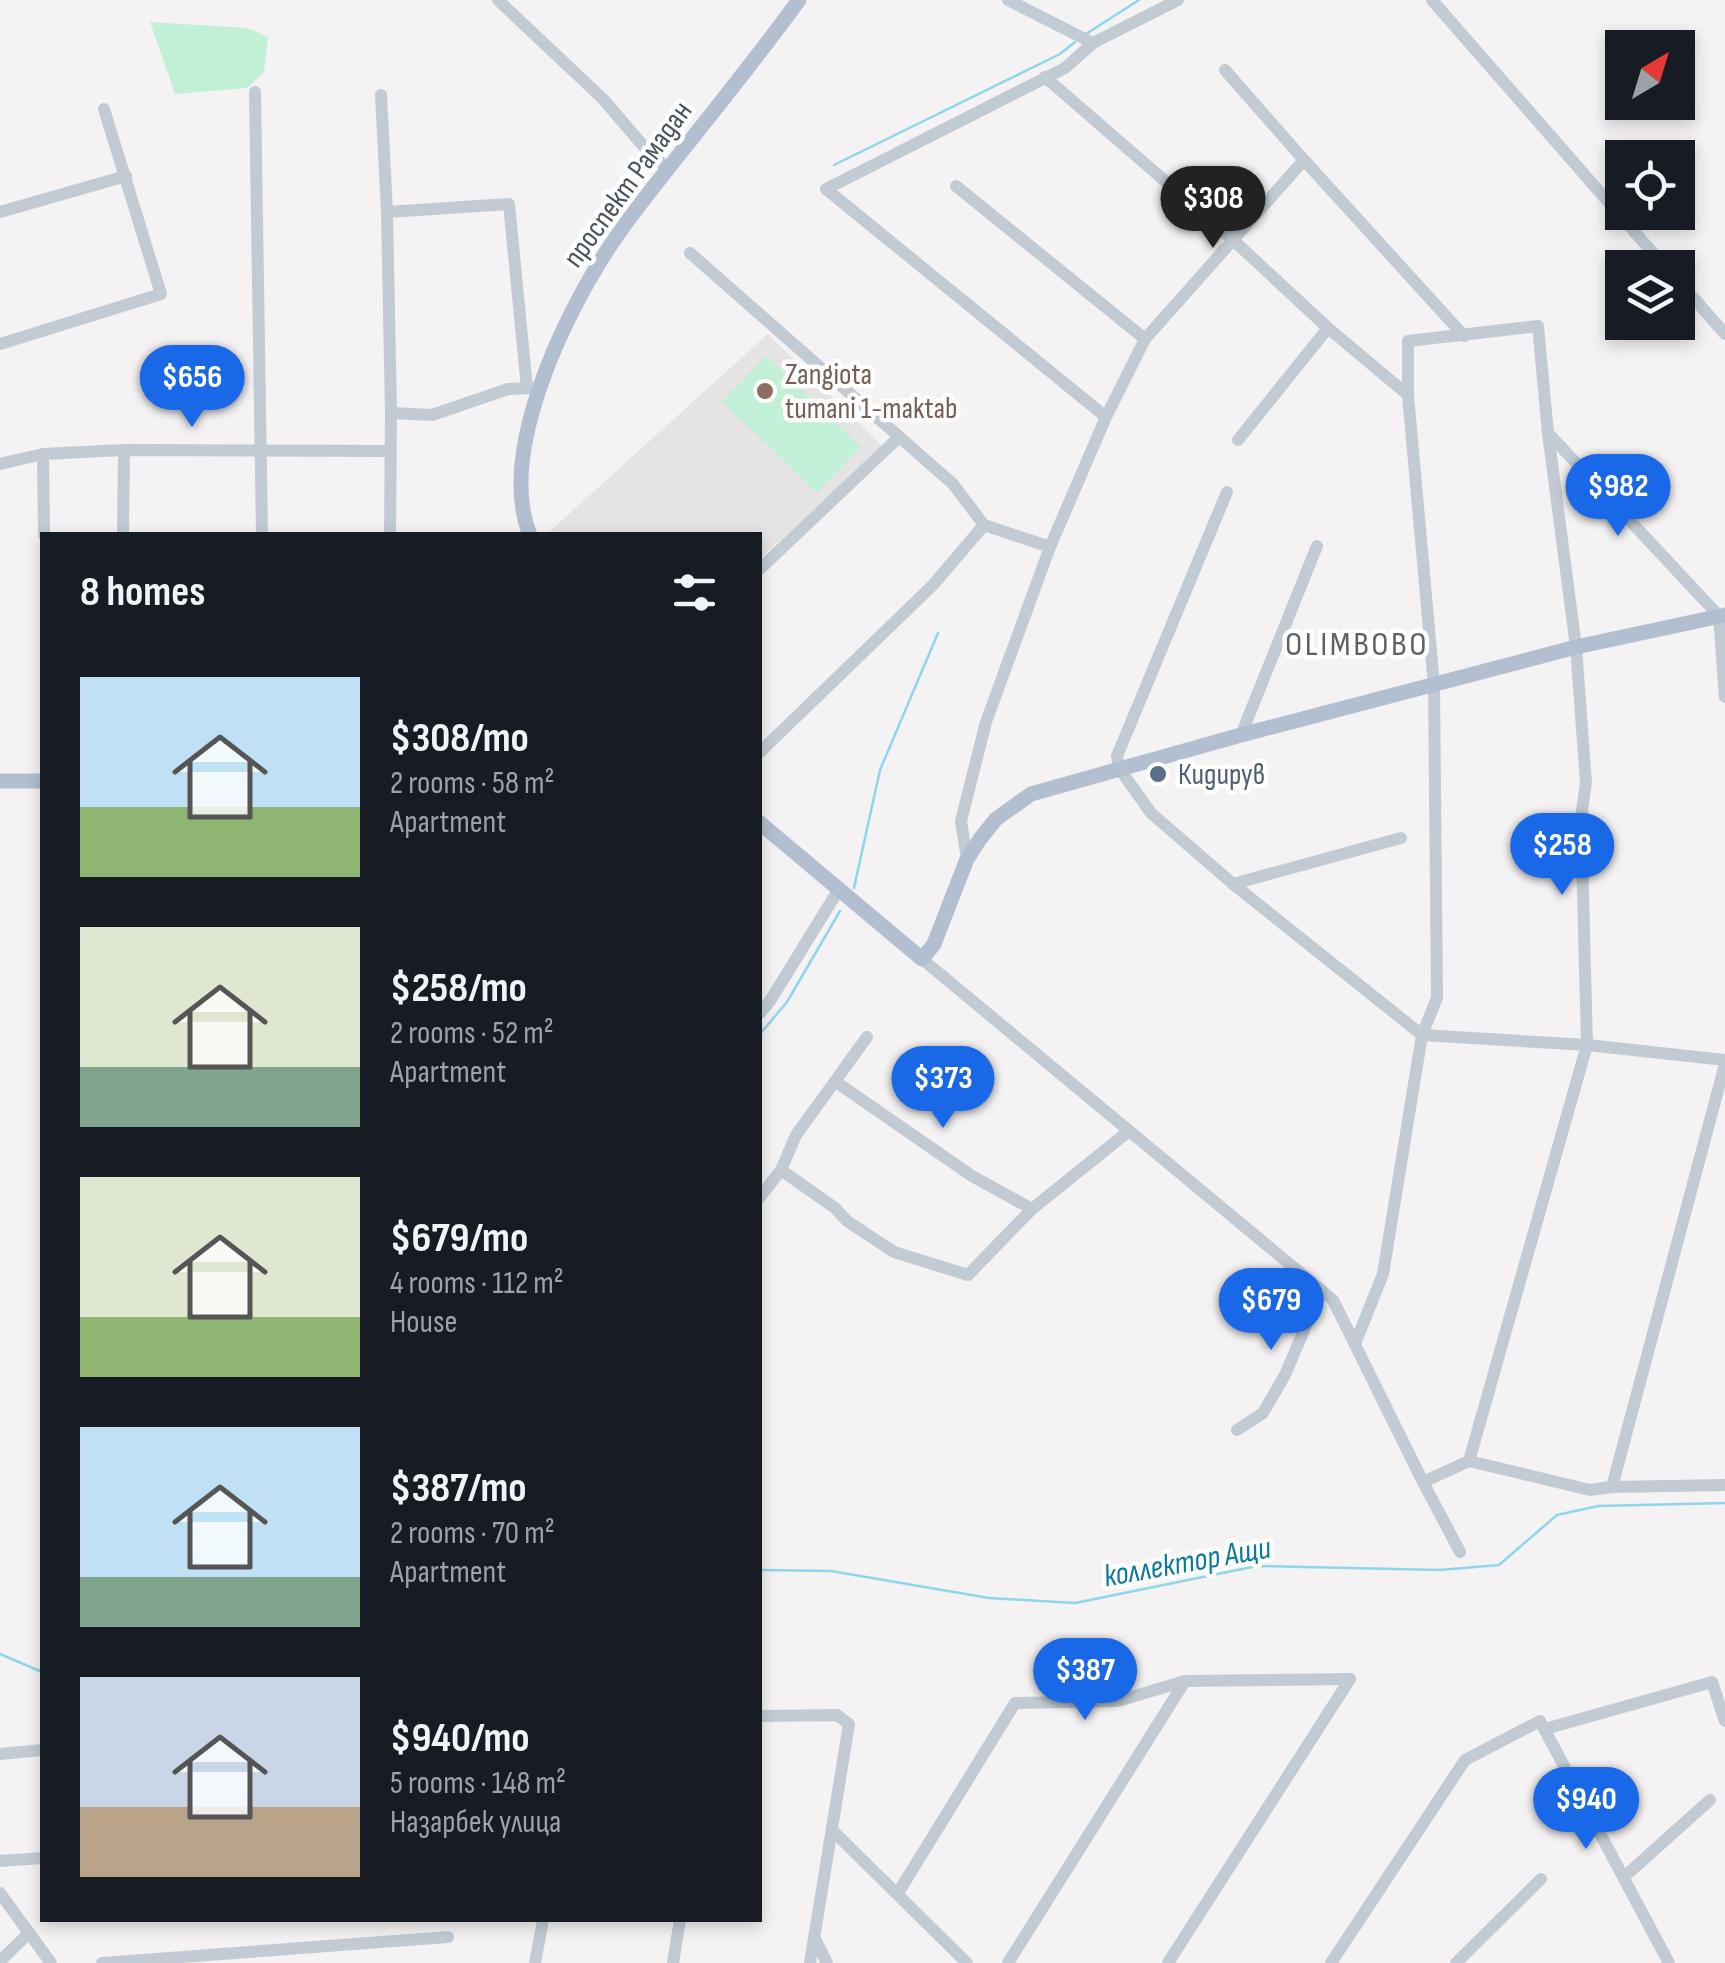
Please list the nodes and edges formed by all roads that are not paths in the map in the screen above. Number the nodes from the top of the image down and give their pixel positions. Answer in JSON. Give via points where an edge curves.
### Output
{"nodes":[{"id":1,"x":498,"y":0,"type":"edge"},
{"id":2,"x":799,"y":0,"type":"edge"},
{"id":3,"x":1008,"y":0,"type":"edge"},
{"id":4,"x":1178,"y":0,"type":"edge"},
{"id":5,"x":1432,"y":0,"type":"edge"},
{"id":6,"x":1089,"y":41,"type":"junction"},
{"id":7,"x":1225,"y":70,"type":"dead end"},
{"id":8,"x":1045,"y":77,"type":"junction"},
{"id":9,"x":256,"y":92,"type":"dead end"},
{"id":10,"x":381,"y":95,"type":"dead end"},
{"id":11,"x":104,"y":108,"type":"dead end"},
{"id":12,"x":1304,"y":160,"type":"junction"},
{"id":13,"x":668,"y":169,"type":"junction"},
{"id":14,"x":126,"y":176,"type":"junction"},
{"id":15,"x":956,"y":186,"type":"dead end"},
{"id":16,"x":0,"y":212,"type":"edge"},
{"id":17,"x":387,"y":212,"type":"junction"},
{"id":18,"x":1232,"y":239,"type":"junction"},
{"id":19,"x":1650,"y":250,"type":"edge"},
{"id":20,"x":690,"y":253,"type":"dead end"},
{"id":21,"x":1695,"y":300,"type":"edge"},
{"id":22,"x":1328,"y":328,"type":"junction"},
{"id":23,"x":1725,"y":334,"type":"edge"},
{"id":24,"x":1464,"y":336,"type":"junction"},
{"id":25,"x":1146,"y":339,"type":"junction"},
{"id":26,"x":0,"y":344,"type":"edge"},
{"id":27,"x":533,"y":388,"type":"junction"},
{"id":28,"x":1408,"y":394,"type":"junction"},
{"id":29,"x":391,"y":413,"type":"junction"},
{"id":30,"x":1106,"y":418,"type":"junction"},
{"id":31,"x":1548,"y":433,"type":"junction"},
{"id":32,"x":898,"y":438,"type":"junction"},
{"id":33,"x":1238,"y":440,"type":"dead end"},
{"id":34,"x":124,"y":450,"type":"junction"},
{"id":35,"x":390,"y":451,"type":"junction"},
{"id":36,"x":262,"y":452,"type":"junction"},
{"id":37,"x":43,"y":454,"type":"junction"},
{"id":38,"x":0,"y":464,"type":"edge"},
{"id":39,"x":1226,"y":492,"type":"dead end"},
{"id":40,"x":984,"y":525,"type":"junction"},
{"id":41,"x":44,"y":532,"type":"edge"},
{"id":42,"x":124,"y":532,"type":"edge"},
{"id":43,"x":262,"y":532,"type":"edge"},
{"id":44,"x":390,"y":532,"type":"edge"},
{"id":45,"x":529,"y":532,"type":"edge"},
{"id":46,"x":1318,"y":546,"type":"dead end"},
{"id":47,"x":1050,"y":547,"type":"junction"},
{"id":48,"x":762,"y":566,"type":"edge"},
{"id":49,"x":1722,"y":616,"type":"edge"},
{"id":50,"x":1576,"y":647,"type":"junction"},
{"id":51,"x":1434,"y":685,"type":"junction"},
{"id":52,"x":1725,"y":697,"type":"edge"},
{"id":53,"x":1240,"y":735,"type":"junction"},
{"id":54,"x":762,"y":750,"type":"edge"},
{"id":55,"x":1120,"y":768,"type":"junction"},
{"id":56,"x":0,"y":780,"type":"edge"},
{"id":57,"x":40,"y":781,"type":"edge"},
{"id":58,"x":762,"y":825,"type":"edge"},
{"id":59,"x":1401,"y":838,"type":"dead end"},
{"id":60,"x":967,"y":859,"type":"junction"},
{"id":61,"x":1233,"y":884,"type":"junction"},
{"id":62,"x":839,"y":890,"type":"junction"},
{"id":63,"x":922,"y":959,"type":"junction"},
{"id":64,"x":763,"y":1002,"type":"edge"},
{"id":65,"x":1422,"y":1035,"type":"junction"},
{"id":66,"x":867,"y":1038,"type":"dead end"},
{"id":67,"x":1587,"y":1045,"type":"junction"},
{"id":68,"x":1725,"y":1062,"type":"edge"},
{"id":69,"x":836,"y":1082,"type":"junction"},
{"id":70,"x":1129,"y":1131,"type":"junction"},
{"id":71,"x":781,"y":1170,"type":"junction"},
{"id":72,"x":762,"y":1194,"type":"edge"},
{"id":73,"x":1032,"y":1208,"type":"junction"},
{"id":74,"x":1321,"y":1290,"type":"junction"},
{"id":75,"x":1355,"y":1344,"type":"junction"},
{"id":76,"x":1238,"y":1430,"type":"dead end"},
{"id":77,"x":1469,"y":1461,"type":"junction"},
{"id":78,"x":1423,"y":1482,"type":"junction"},
{"id":79,"x":1725,"y":1486,"type":"edge"},
{"id":80,"x":1612,"y":1487,"type":"junction"},
{"id":81,"x":1460,"y":1552,"type":"dead end"},
{"id":82,"x":1185,"y":1681,"type":"junction"},
{"id":83,"x":762,"y":1716,"type":"edge"},
{"id":84,"x":1725,"y":1721,"type":"edge"},
{"id":85,"x":1545,"y":1729,"type":"junction"},
{"id":86,"x":40,"y":1750,"type":"edge"},
{"id":87,"x":0,"y":1754,"type":"edge"},
{"id":88,"x":1710,"y":1800,"type":"dead end"},
{"id":89,"x":832,"y":1830,"type":"junction"},
{"id":90,"x":40,"y":1858,"type":"edge"},
{"id":91,"x":0,"y":1861,"type":"edge"},
{"id":92,"x":1624,"y":1877,"type":"junction"},
{"id":93,"x":1541,"y":1880,"type":"dead end"},
{"id":94,"x":0,"y":1893,"type":"edge"},
{"id":95,"x":898,"y":1893,"type":"junction"},
{"id":96,"x":543,"y":1922,"type":"edge"},
{"id":97,"x":680,"y":1922,"type":"edge"},
{"id":98,"x":30,"y":1933,"type":"junction"},
{"id":99,"x":448,"y":1937,"type":"dead end"},
{"id":100,"x":814,"y":1937,"type":"junction"},
{"id":101,"x":0,"y":1961,"type":"edge"},
{"id":102,"x":51,"y":1963,"type":"edge"},
{"id":103,"x":102,"y":1963,"type":"edge"},
{"id":104,"x":535,"y":1963,"type":"edge"},
{"id":105,"x":674,"y":1963,"type":"edge"},
{"id":106,"x":810,"y":1963,"type":"edge"},
{"id":107,"x":827,"y":1963,"type":"edge"},
{"id":108,"x":967,"y":1963,"type":"edge"},
{"id":109,"x":1008,"y":1963,"type":"edge"},
{"id":110,"x":1168,"y":1963,"type":"edge"},
{"id":111,"x":1331,"y":1963,"type":"edge"},
{"id":112,"x":1456,"y":1963,"type":"edge"},
{"id":113,"x":1669,"y":1963,"type":"edge"}],
"edges":[{"from":1,"to":13,"type":"street"},
{"from":2,"to":13,"type":"main road","name":"проспект Рамадан"},
{"from":3,"to":6,"type":"street"},
{"from":4,"to":6,"type":"street"},
{"from":5,"to":19,"type":"street"},
{"from":6,"to":8,"type":"street","via":[[1065,68]]},
{"from":7,"to":12,"type":"street"},
{"from":8,"to":18,"type":"street"},
{"from":8,"to":30,"type":"street","via":[[826,189]]},
{"from":9,"to":36,"type":"street"},
{"from":10,"to":17,"type":"street"},
{"from":11,"to":14,"type":"street"},
{"from":12,"to":18,"type":"street"},
{"from":12,"to":24,"type":"street"},
{"from":13,"to":27,"type":"main road","name":"проспект Рамадан","via":[[624,224]]},
{"from":14,"to":16,"type":"street"},
{"from":14,"to":26,"type":"street","via":[[161,294]]},
{"from":15,"to":25,"type":"street"},
{"from":17,"to":27,"type":"street","via":[[509,204]]},
{"from":17,"to":29,"type":"street"},
{"from":18,"to":22,"type":"street"},
{"from":18,"to":25,"type":"street"},
{"from":20,"to":32,"type":"street"},
{"from":21,"to":23,"type":"street"},
{"from":22,"to":28,"type":"street"},
{"from":22,"to":33,"type":"street"},
{"from":24,"to":28,"type":"street","via":[[1408,341]]},
{"from":24,"to":31,"type":"street","via":[[1538,326]]},
{"from":25,"to":30,"type":"street"},
{"from":27,"to":29,"type":"street","via":[[508,389],[432,414]]},
{"from":27,"to":45,"type":"main road","name":"проспект Рамадан","via":[[521,469]]},
{"from":28,"to":51,"type":"street"},
{"from":29,"to":35,"type":"street"},
{"from":30,"to":47,"type":"street"},
{"from":31,"to":49,"type":"street"},
{"from":31,"to":50,"type":"street"},
{"from":32,"to":40,"type":"street","via":[[953,484]]},
{"from":32,"to":48,"type":"street"},
{"from":34,"to":36,"type":"street"},
{"from":34,"to":37,"type":"street"},
{"from":34,"to":42,"type":"street"},
{"from":35,"to":36,"type":"street"},
{"from":35,"to":44,"type":"street"},
{"from":36,"to":43,"type":"street"},
{"from":37,"to":38,"type":"street"},
{"from":37,"to":41,"type":"street"},
{"from":39,"to":55,"type":"street","via":[[1117,756]]},
{"from":40,"to":47,"type":"street"},
{"from":40,"to":54,"type":"street","via":[[933,585]]},
{"from":46,"to":53,"type":"street"},
{"from":47,"to":60,"type":"street","via":[[986,722],[961,821]]},
{"from":49,"to":50,"type":"main road"},
{"from":49,"to":52,"type":"street"},
{"from":50,"to":51,"type":"main road"},
{"from":50,"to":67,"type":"street","via":[[1586,783],[1581,817]]},
{"from":51,"to":53,"type":"main road"},
{"from":51,"to":65,"type":"street","via":[[1437,998]]},
{"from":53,"to":55,"type":"main road"},
{"from":55,"to":60,"type":"main road","via":[[1030,794],[996,819]]},
{"from":55,"to":61,"type":"street","via":[[1150,813]]},
{"from":56,"to":57,"type":"main road"},
{"from":58,"to":62,"type":"main road"},
{"from":59,"to":61,"type":"street"},
{"from":60,"to":63,"type":"main road"},
{"from":61,"to":65,"type":"street"},
{"from":62,"to":63,"type":"main road"},
{"from":62,"to":64,"type":"street"},
{"from":63,"to":70,"type":"street"},
{"from":65,"to":67,"type":"street"},
{"from":65,"to":75,"type":"street","via":[[1384,1274]]},
{"from":66,"to":69,"type":"street"},
{"from":67,"to":68,"type":"street"},
{"from":67,"to":77,"type":"street"},
{"from":68,"to":80,"type":"street"},
{"from":69,"to":71,"type":"street","via":[[796,1135]]},
{"from":69,"to":73,"type":"street","via":[[972,1176]]},
{"from":70,"to":73,"type":"street"},
{"from":70,"to":74,"type":"street"},
{"from":71,"to":72,"type":"street"},
{"from":71,"to":73,"type":"street","via":[[894,1252],[968,1275]]},
{"from":74,"to":75,"type":"street","via":[[1334,1300]]},
{"from":74,"to":76,"type":"street","via":[[1285,1375],[1263,1412]]},
{"from":75,"to":78,"type":"street"},
{"from":77,"to":78,"type":"street"},
{"from":77,"to":80,"type":"street","via":[[1590,1490]]},
{"from":78,"to":81,"type":"street"},
{"from":79,"to":80,"type":"street"},
{"from":82,"to":95,"type":"street","via":[[1118,1700],[1015,1703]]},
{"from":82,"to":109,"type":"street"},
{"from":82,"to":110,"type":"street","via":[[1350,1679]]},
{"from":83,"to":89,"type":"street","via":[[836,1714],[849,1724]]},
{"from":84,"to":85,"type":"street","via":[[1712,1682]]},
{"from":85,"to":92,"type":"street"},
{"from":85,"to":111,"type":"street","via":[[1540,1721],[1465,1760]]},
{"from":86,"to":87,"type":"street"},
{"from":88,"to":92,"type":"street"},
{"from":89,"to":95,"type":"street"},
{"from":89,"to":100,"type":"street"},
{"from":90,"to":91,"type":"street"},
{"from":92,"to":113,"type":"street"},
{"from":93,"to":112,"type":"street"},
{"from":94,"to":98,"type":"street"},
{"from":95,"to":108,"type":"street"},
{"from":96,"to":104,"type":"street"},
{"from":97,"to":105,"type":"street"},
{"from":98,"to":101,"type":"street"},
{"from":98,"to":102,"type":"street"},
{"from":99,"to":103,"type":"street"},
{"from":100,"to":106,"type":"street"},
{"from":100,"to":107,"type":"street"}]}
